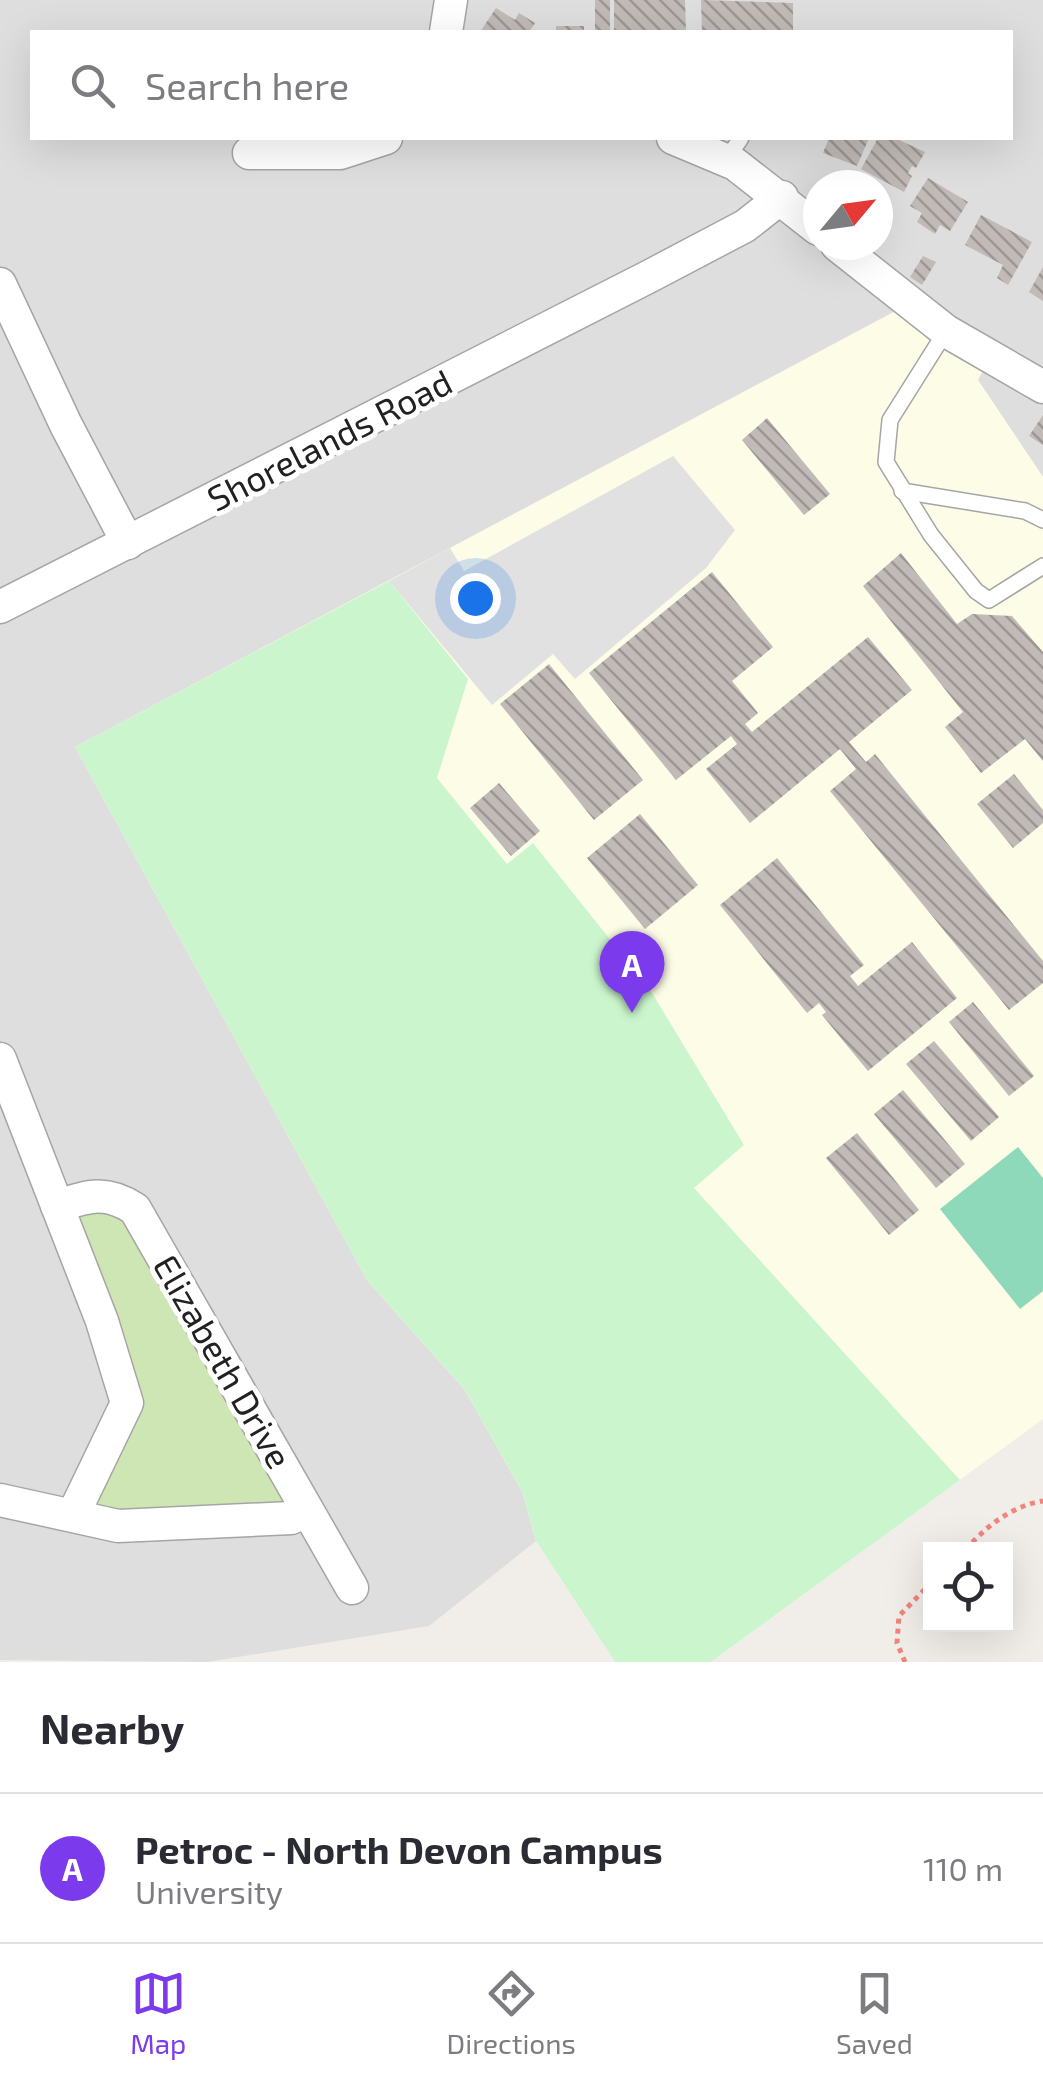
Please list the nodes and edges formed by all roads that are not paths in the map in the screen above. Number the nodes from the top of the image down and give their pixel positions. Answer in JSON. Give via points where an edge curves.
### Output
{"nodes":[{"id":1,"x":451,"y":0,"type":"edge"},
{"id":2,"x":446,"y":30,"type":"edge"},
{"id":3,"x":379,"y":140,"type":"edge"},
{"id":4,"x":693,"y":140,"type":"edge"},
{"id":5,"x":736,"y":144,"type":"edge"},
{"id":6,"x":246,"y":154,"type":"edge"},
{"id":7,"x":782,"y":197,"type":"junction"},
{"id":8,"x":803,"y":216,"type":"edge"},
{"id":9,"x":855,"y":260,"type":"edge"},
{"id":10,"x":0,"y":284,"type":"edge"},
{"id":11,"x":946,"y":330,"type":"junction"},
{"id":12,"x":1043,"y":387,"type":"edge"},
{"id":13,"x":902,"y":492,"type":"junction"},
{"id":14,"x":1043,"y":520,"type":"edge"},
{"id":15,"x":128,"y":543,"type":"junction"},
{"id":16,"x":1043,"y":566,"type":"edge"},
{"id":17,"x":0,"y":608,"type":"edge"},
{"id":18,"x":0,"y":1060,"type":"edge"},
{"id":19,"x":56,"y":1206,"type":"junction"},
{"id":20,"x":0,"y":1500,"type":"edge"},
{"id":21,"x":307,"y":1512,"type":"junction"},
{"id":22,"x":72,"y":1515,"type":"junction"},
{"id":23,"x":352,"y":1588,"type":"dead end"}],
"edges":[{"from":1,"to":2,"type":"street"},
{"from":3,"to":6,"type":"street","via":[[340,152]]},
{"from":4,"to":5,"type":"street"},
{"from":5,"to":7,"type":"street"},
{"from":7,"to":8,"type":"street"},
{"from":7,"to":15,"type":"street","name":"Shorelands Road","via":[[730,234]]},
{"from":9,"to":11,"type":"street"},
{"from":10,"to":15,"type":"street"},
{"from":11,"to":12,"type":"street"},
{"from":11,"to":13,"type":"lane","via":[[890,420],[886,462]]},
{"from":13,"to":14,"type":"lane","via":[[1025,511]]},
{"from":13,"to":16,"type":"lane","via":[[988,600]]},
{"from":15,"to":17,"type":"street","name":"Shorelands Road"},
{"from":18,"to":19,"type":"street"},
{"from":19,"to":21,"type":"street","name":"Elizabeth Drive","via":[[97,1194],[116,1196],[135,1209]]},
{"from":19,"to":22,"type":"street","via":[[127,1403]]},
{"from":20,"to":22,"type":"street"},
{"from":21,"to":22,"type":"street","via":[[118,1526]]},
{"from":21,"to":23,"type":"street","name":"Elizabeth Drive"}]}
